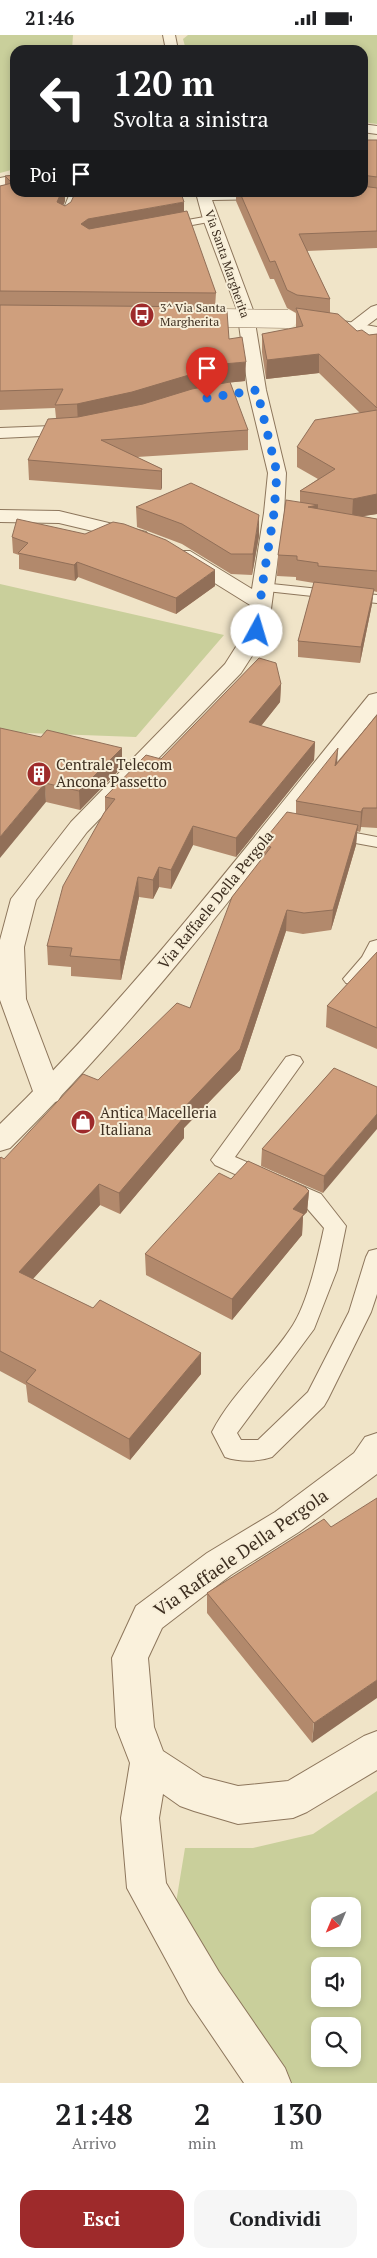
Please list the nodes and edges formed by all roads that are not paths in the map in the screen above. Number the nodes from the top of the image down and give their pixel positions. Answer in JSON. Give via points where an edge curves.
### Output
{"nodes":[{"id":1,"x":73,"y":197,"type":"edge"},
{"id":2,"x":205,"y":197,"type":"edge"},
{"id":3,"x":65,"y":217,"type":"edge"},
{"id":4,"x":210,"y":219,"type":"junction"},
{"id":5,"x":154,"y":229,"type":"edge"},
{"id":6,"x":377,"y":310,"type":"edge"},
{"id":7,"x":204,"y":318,"type":"edge"},
{"id":8,"x":355,"y":327,"type":"junction"},
{"id":9,"x":377,"y":332,"type":"edge"},
{"id":10,"x":257,"y":390,"type":"junction"},
{"id":11,"x":238,"y":393,"type":"dead end"},
{"id":12,"x":95,"y":426,"type":"edge"},
{"id":13,"x":0,"y":433,"type":"edge"},
{"id":14,"x":0,"y":516,"type":"edge"},
{"id":15,"x":261,"y":595,"type":"junction"},
{"id":16,"x":377,"y":599,"type":"edge"},
{"id":17,"x":377,"y":701,"type":"edge"},
{"id":18,"x":314,"y":831,"type":"edge"},
{"id":19,"x":377,"y":842,"type":"edge"},
{"id":20,"x":377,"y":947,"type":"edge"},
{"id":21,"x":339,"y":994,"type":"edge"},
{"id":22,"x":293,"y":1062,"type":"dead end"},
{"id":23,"x":48,"y":1094,"type":"junction"},
{"id":24,"x":0,"y":1141,"type":"edge"},
{"id":25,"x":377,"y":1257,"type":"edge"},
{"id":26,"x":377,"y":1447,"type":"edge"},
{"id":27,"x":377,"y":1749,"type":"edge"},
{"id":28,"x":149,"y":1763,"type":"junction"},
{"id":29,"x":270,"y":2083,"type":"edge"}],
"edges":[{"from":1,"to":3,"type":"lane"},
{"from":2,"to":4,"type":"street","name":"Via Santa Margherita"},
{"from":4,"to":5,"type":"lane"},
{"from":4,"to":10,"type":"street","name":"Via Santa Margherita","via":[[245,309]]},
{"from":6,"to":8,"type":"street"},
{"from":7,"to":8,"type":"street","bridge":true,"via":[[288,319]]},
{"from":8,"to":9,"type":"street"},
{"from":10,"to":11,"type":"street"},
{"from":10,"to":15,"type":"street","name":"Via Santa Margherita","via":[[277,473],[279,513]]},
{"from":12,"to":13,"type":"street"},
{"from":14,"to":15,"type":"street","via":[[59,517],[131,533]]},
{"from":15,"to":16,"type":"lane"},
{"from":15,"to":23,"type":"street","name":"Via Santa Margherita","via":[[257,631],[233,668],[79,827],[24,899],[11,947],[13,999]]},
{"from":17,"to":23,"type":"street","name":"Via Raffaele Della Pergola","via":[[287,826]]},
{"from":18,"to":19,"type":"lane"},
{"from":20,"to":21,"type":"lane","via":[[370,960]]},
{"from":22,"to":25,"type":"lane","via":[[222,1160],[313,1200],[335,1226],[326,1270],[302,1329],[224,1432],[234,1450],[263,1450],[316,1399],[360,1312]]},
{"from":23,"to":24,"type":"street"},
{"from":26,"to":28,"type":"street","name":"Via Raffaele Della Pergola","via":[[366,1463],[287,1522],[219,1564],[150,1617],[130,1658],[135,1727]]},
{"from":27,"to":28,"type":"street","via":[[293,1799],[238,1805],[194,1793]]},
{"from":28,"to":29,"type":"street","via":[[140,1818],[146,1888],[204,1987]]}]}
